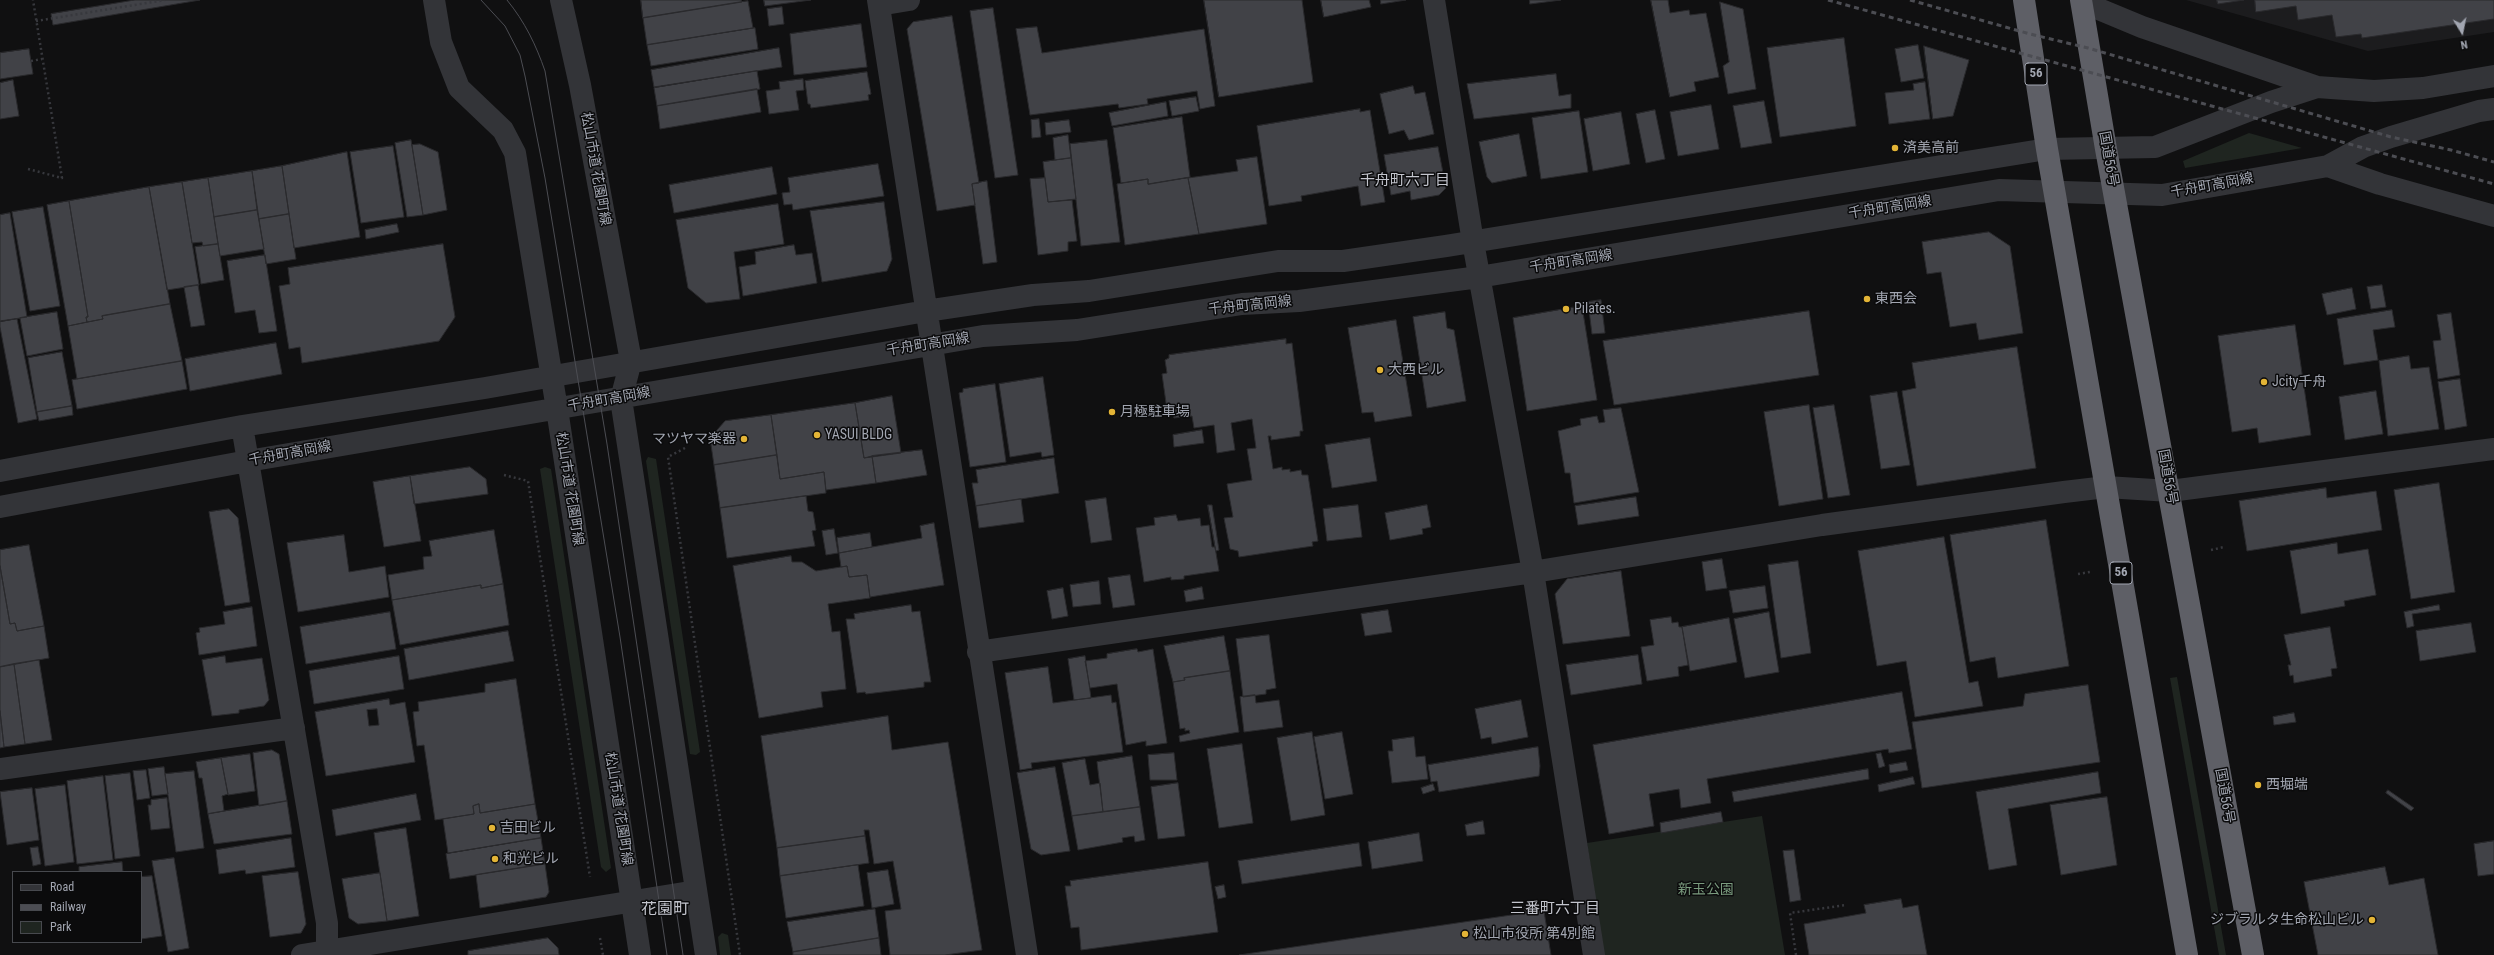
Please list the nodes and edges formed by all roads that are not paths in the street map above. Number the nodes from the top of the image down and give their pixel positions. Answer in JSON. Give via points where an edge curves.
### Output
{"nodes":[{"id":1,"x":434,"y":0,"type":"edge"},
{"id":2,"x":561,"y":0,"type":"edge"},
{"id":3,"x":909,"y":0,"type":"edge"},
{"id":4,"x":1434,"y":0,"type":"edge"},
{"id":5,"x":2024,"y":0,"type":"edge"},
{"id":6,"x":2082,"y":1,"type":"edge"},
{"id":7,"x":878,"y":2,"type":"edge"},
{"id":8,"x":2494,"y":76,"type":"edge"},
{"id":9,"x":2465,"y":81,"type":"junction"},
{"id":10,"x":2317,"y":87,"type":"junction"},
{"id":11,"x":2489,"y":113,"type":"edge"},
{"id":12,"x":2047,"y":148,"type":"junction"},
{"id":13,"x":2106,"y":149,"type":"junction"},
{"id":14,"x":2328,"y":166,"type":"junction"},
{"id":15,"x":2055,"y":191,"type":"junction"},
{"id":16,"x":2114,"y":193,"type":"junction"},
{"id":17,"x":2494,"y":216,"type":"edge"},
{"id":18,"x":1473,"y":242,"type":"junction"},
{"id":19,"x":1479,"y":277,"type":"junction"},
{"id":20,"x":926,"y":311,"type":"junction"},
{"id":21,"x":930,"y":344,"type":"junction"},
{"id":22,"x":631,"y":361,"type":"junction"},
{"id":23,"x":552,"y":375,"type":"junction"},
{"id":24,"x":621,"y":399,"type":"junction"},
{"id":25,"x":557,"y":409,"type":"junction"},
{"id":26,"x":242,"y":426,"type":"junction"},
{"id":27,"x":2494,"y":449,"type":"edge"},
{"id":28,"x":248,"y":461,"type":"junction"},
{"id":29,"x":0,"y":471,"type":"edge"},
{"id":30,"x":2106,"y":487,"type":"junction"},
{"id":31,"x":2170,"y":491,"type":"junction"},
{"id":32,"x":0,"y":507,"type":"edge"},
{"id":33,"x":1533,"y":572,"type":"junction"},
{"id":34,"x":978,"y":652,"type":"junction"},
{"id":35,"x":294,"y":728,"type":"junction"},
{"id":36,"x":0,"y":769,"type":"edge"},
{"id":37,"x":696,"y":891,"type":"junction"},
{"id":38,"x":632,"y":902,"type":"junction"},
{"id":39,"x":327,"y":953,"type":"edge"},
{"id":40,"x":302,"y":955,"type":"edge"},
{"id":41,"x":640,"y":955,"type":"edge"},
{"id":42,"x":706,"y":955,"type":"edge"},
{"id":43,"x":1027,"y":955,"type":"edge"},
{"id":44,"x":1594,"y":955,"type":"edge"},
{"id":45,"x":2187,"y":955,"type":"edge"},
{"id":46,"x":2252,"y":955,"type":"edge"}],
"edges":[{"from":1,"to":23,"type":"street","name":"松山市道 花園町線","via":[[441,42],[459,88],[503,130],[515,153]]},
{"from":2,"to":22,"type":"street","name":"松山市道 花園町線","via":[[580,85]]},
{"from":3,"to":7,"type":"street"},
{"from":4,"to":18,"type":"street"},
{"from":5,"to":12,"type":"highway","number":"56"},
{"from":6,"to":10,"type":"street","via":[[2142,27]]},
{"from":6,"to":13,"type":"highway","name":"国道56号"},
{"from":7,"to":20,"type":"street"},
{"from":8,"to":9,"type":"street"},
{"from":9,"to":10,"type":"street","via":[[2374,92]]},
{"from":9,"to":11,"type":"street"},
{"from":10,"to":13,"type":"street","via":[[2155,147]]},
{"from":11,"to":14,"type":"street","name":"千舟町高岡線","via":[[2391,137]]},
{"from":12,"to":13,"type":"street"},
{"from":12,"to":15,"type":"highway","number":"56"},
{"from":12,"to":18,"type":"street"},
{"from":13,"to":16,"type":"highway","name":"国道56号"},
{"from":14,"to":16,"type":"street","name":"千舟町高岡線","via":[[2162,195]]},
{"from":14,"to":17,"type":"street","via":[[2380,184]]},
{"from":15,"to":16,"type":"street","name":"千舟町高岡線"},
{"from":15,"to":19,"type":"street","name":"千舟町高岡線","via":[[1999,190]]},
{"from":15,"to":30,"type":"highway","number":"56"},
{"from":16,"to":31,"type":"highway","name":"国道56号"},
{"from":18,"to":19,"type":"street"},
{"from":18,"to":20,"type":"street","via":[[1343,261],[1278,261],[1089,291],[1033,295]]},
{"from":19,"to":21,"type":"street","name":"千舟町高岡線","via":[[1299,301],[1242,304],[1077,330],[983,336]]},
{"from":19,"to":33,"type":"street"},
{"from":20,"to":21,"type":"street"},
{"from":20,"to":22,"type":"street"},
{"from":21,"to":24,"type":"street","name":"千舟町高岡線"},
{"from":21,"to":34,"type":"street"},
{"from":22,"to":23,"type":"street"},
{"from":22,"to":24,"type":"street","name":"松山市道 花園町線"},
{"from":23,"to":25,"type":"street","name":"松山市道 花園町線"},
{"from":23,"to":26,"type":"street"},
{"from":24,"to":25,"type":"street","name":"千舟町高岡線"},
{"from":24,"to":37,"type":"street","name":"松山市道 花園町線"},
{"from":25,"to":28,"type":"street","name":"千舟町高岡線"},
{"from":25,"to":38,"type":"street","name":"松山市道 花園町線"},
{"from":26,"to":28,"type":"street"},
{"from":26,"to":29,"type":"street"},
{"from":27,"to":31,"type":"street"},
{"from":28,"to":32,"type":"street","name":"千舟町高岡線"},
{"from":28,"to":35,"type":"street"},
{"from":30,"to":31,"type":"street"},
{"from":30,"to":33,"type":"street","via":[[1822,525]]},
{"from":30,"to":45,"type":"highway","number":"56"},
{"from":31,"to":46,"type":"highway","name":"国道56号"},
{"from":33,"to":34,"type":"street"},
{"from":33,"to":44,"type":"street"},
{"from":34,"to":43,"type":"street"},
{"from":35,"to":36,"type":"street"},
{"from":35,"to":39,"type":"street","via":[[327,923]]},
{"from":37,"to":38,"type":"street"},
{"from":37,"to":42,"type":"street","name":"松山市道 花園町線"},
{"from":38,"to":39,"type":"street"},
{"from":38,"to":41,"type":"street","name":"松山市道 花園町線"},
{"from":39,"to":40,"type":"street"}]}
